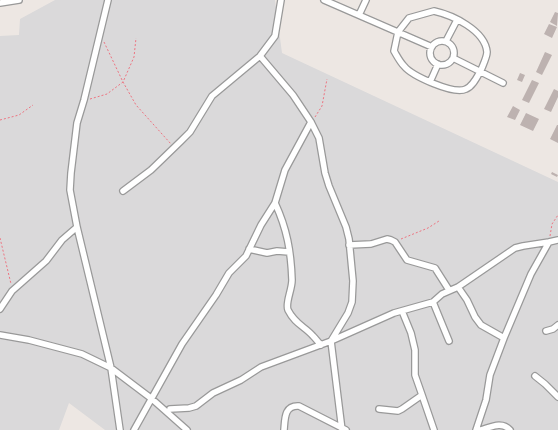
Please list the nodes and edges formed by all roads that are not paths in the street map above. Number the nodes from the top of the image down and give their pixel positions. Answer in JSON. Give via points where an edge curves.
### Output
{"nodes":[{"id":1,"x":19,"y":0,"type":"edge"},
{"id":2,"x":108,"y":0,"type":"edge"},
{"id":3,"x":281,"y":0,"type":"edge"},
{"id":4,"x":324,"y":0,"type":"edge"},
{"id":5,"x":366,"y":0,"type":"edge"},
{"id":6,"x":0,"y":3,"type":"edge"},
{"id":7,"x":359,"y":15,"type":"junction"},
{"id":8,"x":457,"y":20,"type":"junction"},
{"id":9,"x":398,"y":32,"type":"junction"},
{"id":10,"x":446,"y":41,"type":"junction"},
{"id":11,"x":432,"y":47,"type":"junction"},
{"id":12,"x":260,"y":56,"type":"junction"},
{"id":13,"x":454,"y":58,"type":"junction"},
{"id":14,"x":438,"y":64,"type":"junction"},
{"id":15,"x":480,"y":71,"type":"junction"},
{"id":16,"x":430,"y":82,"type":"junction"},
{"id":17,"x":503,"y":83,"type":"dead end"},
{"id":18,"x":311,"y":122,"type":"junction"},
{"id":19,"x":122,"y":191,"type":"dead end"},
{"id":20,"x":275,"y":203,"type":"junction"},
{"id":21,"x":77,"y":227,"type":"junction"},
{"id":22,"x":558,"y":240,"type":"edge"},
{"id":23,"x":549,"y":242,"type":"junction"},
{"id":24,"x":349,"y":245,"type":"junction"},
{"id":25,"x":249,"y":249,"type":"junction"},
{"id":26,"x":289,"y":252,"type":"junction"},
{"id":27,"x":458,"y":287,"type":"junction"},
{"id":28,"x":450,"y":290,"type":"junction"},
{"id":29,"x":433,"y":302,"type":"junction"},
{"id":30,"x":0,"y":309,"type":"edge"},
{"id":31,"x":402,"y":311,"type":"junction"},
{"id":32,"x":558,"y":326,"type":"edge"},
{"id":33,"x":546,"y":331,"type":"dead end"},
{"id":34,"x":0,"y":335,"type":"edge"},
{"id":35,"x":504,"y":338,"type":"junction"},
{"id":36,"x":331,"y":341,"type":"junction"},
{"id":37,"x":449,"y":341,"type":"dead end"},
{"id":38,"x":321,"y":346,"type":"junction"},
{"id":39,"x":111,"y":368,"type":"junction"},
{"id":40,"x":535,"y":376,"type":"dead end"},
{"id":41,"x":422,"y":395,"type":"junction"},
{"id":42,"x":558,"y":397,"type":"edge"},
{"id":43,"x":152,"y":399,"type":"junction"},
{"id":44,"x":170,"y":409,"type":"dead end"},
{"id":45,"x":379,"y":409,"type":"dead end"},
{"id":46,"x":343,"y":429,"type":"edge"},
{"id":47,"x":120,"y":430,"type":"edge"},
{"id":48,"x":134,"y":430,"type":"edge"},
{"id":49,"x":187,"y":430,"type":"edge"},
{"id":50,"x":284,"y":430,"type":"edge"},
{"id":51,"x":434,"y":430,"type":"edge"},
{"id":52,"x":476,"y":430,"type":"edge"},
{"id":53,"x":481,"y":430,"type":"edge"},
{"id":54,"x":510,"y":430,"type":"edge"}],
"edges":[{"from":1,"to":6,"type":"street"},
{"from":2,"to":21,"type":"street","via":[[77,123],[70,190]]},
{"from":3,"to":12,"type":"street","via":[[275,36]]},
{"from":4,"to":7,"type":"street"},
{"from":5,"to":7,"type":"street"},
{"from":7,"to":9,"type":"street"},
{"from":8,"to":9,"type":"street","via":[[434,11],[409,18]]},
{"from":8,"to":10,"type":"street"},
{"from":8,"to":15,"type":"street","via":[[477,33],[485,45],[487,54]]},
{"from":9,"to":11,"type":"street"},
{"from":9,"to":16,"type":"street","via":[[394,51],[398,59],[405,68]]},
{"from":10,"to":11,"type":"street","via":[[438,42]]},
{"from":10,"to":13,"type":"street","via":[[454,50]]},
{"from":11,"to":14,"type":"street","via":[[432,59]]},
{"from":12,"to":18,"type":"street","via":[[293,95]]},
{"from":12,"to":19,"type":"street","via":[[212,96],[190,132],[174,148],[151,170]]},
{"from":13,"to":14,"type":"street","via":[[448,63]]},
{"from":13,"to":15,"type":"street"},
{"from":14,"to":16,"type":"street"},
{"from":15,"to":16,"type":"street","via":[[472,85],[465,90],[449,89]]},
{"from":15,"to":17,"type":"street"},
{"from":18,"to":20,"type":"street","via":[[285,170]]},
{"from":18,"to":24,"type":"street","via":[[319,138],[325,173],[346,227]]},
{"from":20,"to":25,"type":"street"},
{"from":20,"to":26,"type":"street","via":[[286,228]]},
{"from":21,"to":30,"type":"street","via":[[62,240],[46,261],[12,291]]},
{"from":21,"to":39,"type":"street"},
{"from":22,"to":23,"type":"street"},
{"from":23,"to":27,"type":"street","via":[[515,248]]},
{"from":23,"to":35,"type":"street","via":[[531,274]]},
{"from":24,"to":28,"type":"street","via":[[372,244],[388,239],[395,242],[407,260],[435,268]]},
{"from":24,"to":36,"type":"street","via":[[353,281],[352,302]]},
{"from":25,"to":26,"type":"street","via":[[267,253]]},
{"from":25,"to":43,"type":"street","via":[[244,259],[229,273],[182,344]]},
{"from":26,"to":38,"type":"street","via":[[292,282],[287,307],[296,322],[314,336]]},
{"from":27,"to":28,"type":"street"},
{"from":27,"to":35,"type":"street","via":[[481,325]]},
{"from":28,"to":29,"type":"street"},
{"from":29,"to":31,"type":"street"},
{"from":29,"to":37,"type":"street"},
{"from":31,"to":36,"type":"street"},
{"from":31,"to":41,"type":"street","via":[[411,333],[415,375]]},
{"from":32,"to":33,"type":"street"},
{"from":34,"to":39,"type":"street","via":[[82,354]]},
{"from":35,"to":52,"type":"street","via":[[490,375],[486,400]]},
{"from":36,"to":38,"type":"street"},
{"from":36,"to":46,"type":"street"},
{"from":38,"to":44,"type":"street","via":[[261,367],[213,393],[196,406]]},
{"from":39,"to":43,"type":"street"},
{"from":39,"to":47,"type":"street"},
{"from":40,"to":42,"type":"street"},
{"from":41,"to":45,"type":"street","via":[[398,411]]},
{"from":41,"to":51,"type":"street"},
{"from":43,"to":48,"type":"street"},
{"from":43,"to":49,"type":"street"},
{"from":46,"to":50,"type":"street","via":[[294,406],[286,412]]},
{"from":53,"to":54,"type":"street","via":[[503,425]]}]}
